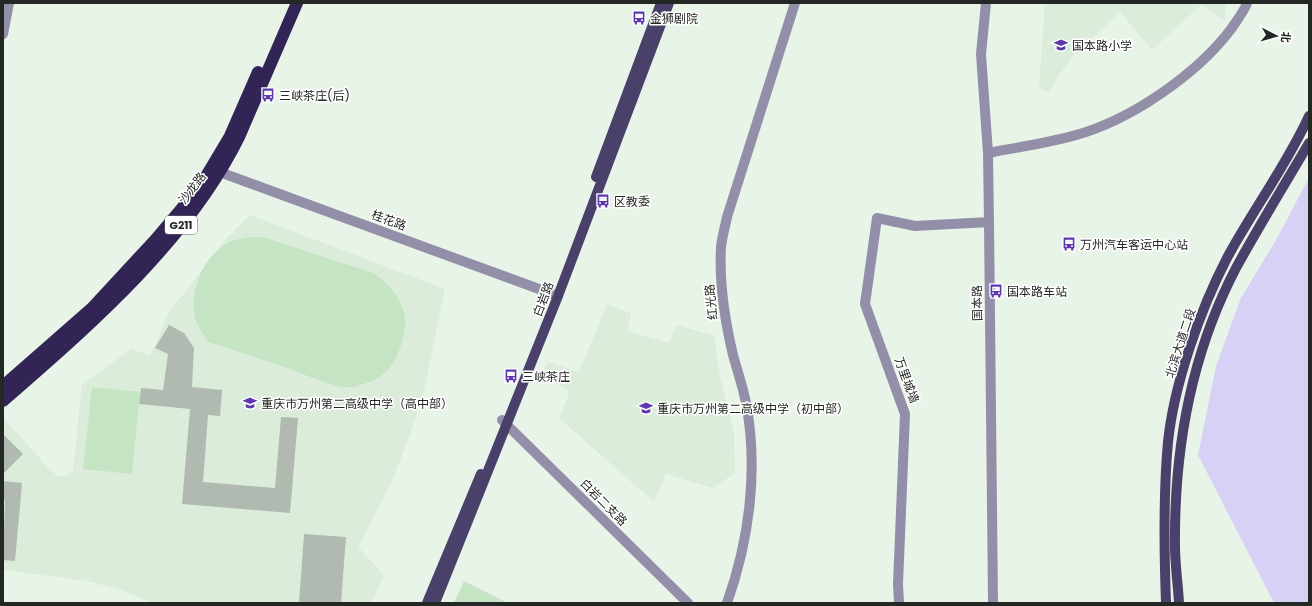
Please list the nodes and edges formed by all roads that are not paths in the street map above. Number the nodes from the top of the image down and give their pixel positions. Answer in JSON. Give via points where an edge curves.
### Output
{"nodes":[{"id":1,"x":10,"y":3,"type":"edge"},
{"id":2,"x":288,"y":3,"type":"edge"},
{"id":3,"x":297,"y":3,"type":"edge"},
{"id":4,"x":661,"y":3,"type":"edge"},
{"id":5,"x":669,"y":3,"type":"edge"},
{"id":6,"x":795,"y":3,"type":"edge"},
{"id":7,"x":986,"y":3,"type":"edge"},
{"id":8,"x":1247,"y":3,"type":"edge"},
{"id":9,"x":3,"y":34,"type":"edge"},
{"id":10,"x":1309,"y":116,"type":"edge"},
{"id":11,"x":1309,"y":143,"type":"edge"},
{"id":12,"x":988,"y":153,"type":"junction"},
{"id":13,"x":216,"y":171,"type":"junction"},
{"id":14,"x":990,"y":222,"type":"junction"},
{"id":15,"x":555,"y":295,"type":"junction"},
{"id":16,"x":3,"y":386,"type":"edge"},
{"id":17,"x":3,"y":401,"type":"edge"},
{"id":18,"x":505,"y":422,"type":"junction"},
{"id":19,"x":427,"y":603,"type":"edge"},
{"id":20,"x":435,"y":603,"type":"edge"},
{"id":21,"x":688,"y":603,"type":"edge"},
{"id":22,"x":727,"y":603,"type":"edge"},
{"id":23,"x":899,"y":603,"type":"edge"},
{"id":24,"x":993,"y":603,"type":"edge"},
{"id":25,"x":1166,"y":603,"type":"edge"},
{"id":26,"x":1179,"y":603,"type":"edge"}],
"edges":[{"from":1,"to":9,"type":"street"},
{"from":2,"to":13,"type":"highway","name":"沙龙路","number":"G211"},
{"from":3,"to":13,"type":"highway","name":"沙龙路","number":"G211","via":[[239,137]]},
{"from":4,"to":15,"type":"main road","name":"白岩路"},
{"from":5,"to":15,"type":"main road","name":"白岩路"},
{"from":6,"to":22,"type":"street","name":"红光路","via":[[726,217],[721,246],[726,316],[747,409],[751,457],[751,492],[746,529],[739,565]]},
{"from":7,"to":12,"type":"street","name":"国本路","via":[[981,54]]},
{"from":8,"to":12,"type":"street","via":[[1231,29],[1210,53],[1164,91],[1141,106],[1114,121],[1085,132]]},
{"from":10,"to":25,"type":"main road","name":"北滨大道二段","via":[[1227,259],[1198,326],[1179,384],[1168,449],[1163,528]]},
{"from":11,"to":26,"type":"main road","name":"北滨大道二段","via":[[1236,269],[1202,348],[1189,395],[1180,446],[1175,546]]},
{"from":12,"to":14,"type":"street","name":"国本路"},
{"from":13,"to":15,"type":"street","name":"桂花路"},
{"from":13,"to":16,"type":"highway","name":"沙龙路","number":"G211","via":[[108,292]]},
{"from":13,"to":17,"type":"highway","name":"沙龙路","number":"G211","via":[[206,196],[145,267],[80,333]]},
{"from":14,"to":23,"type":"street","name":"万里城墙","via":[[915,226],[877,218],[865,304],[905,414]]},
{"from":14,"to":24,"type":"street","name":"国本路"},
{"from":15,"to":18,"type":"main road","name":"白岩路"},
{"from":18,"to":19,"type":"main road","name":"白岩路"},
{"from":18,"to":20,"type":"main road","name":"白岩路"},
{"from":18,"to":21,"type":"street","name":"白岩二支路"}]}
